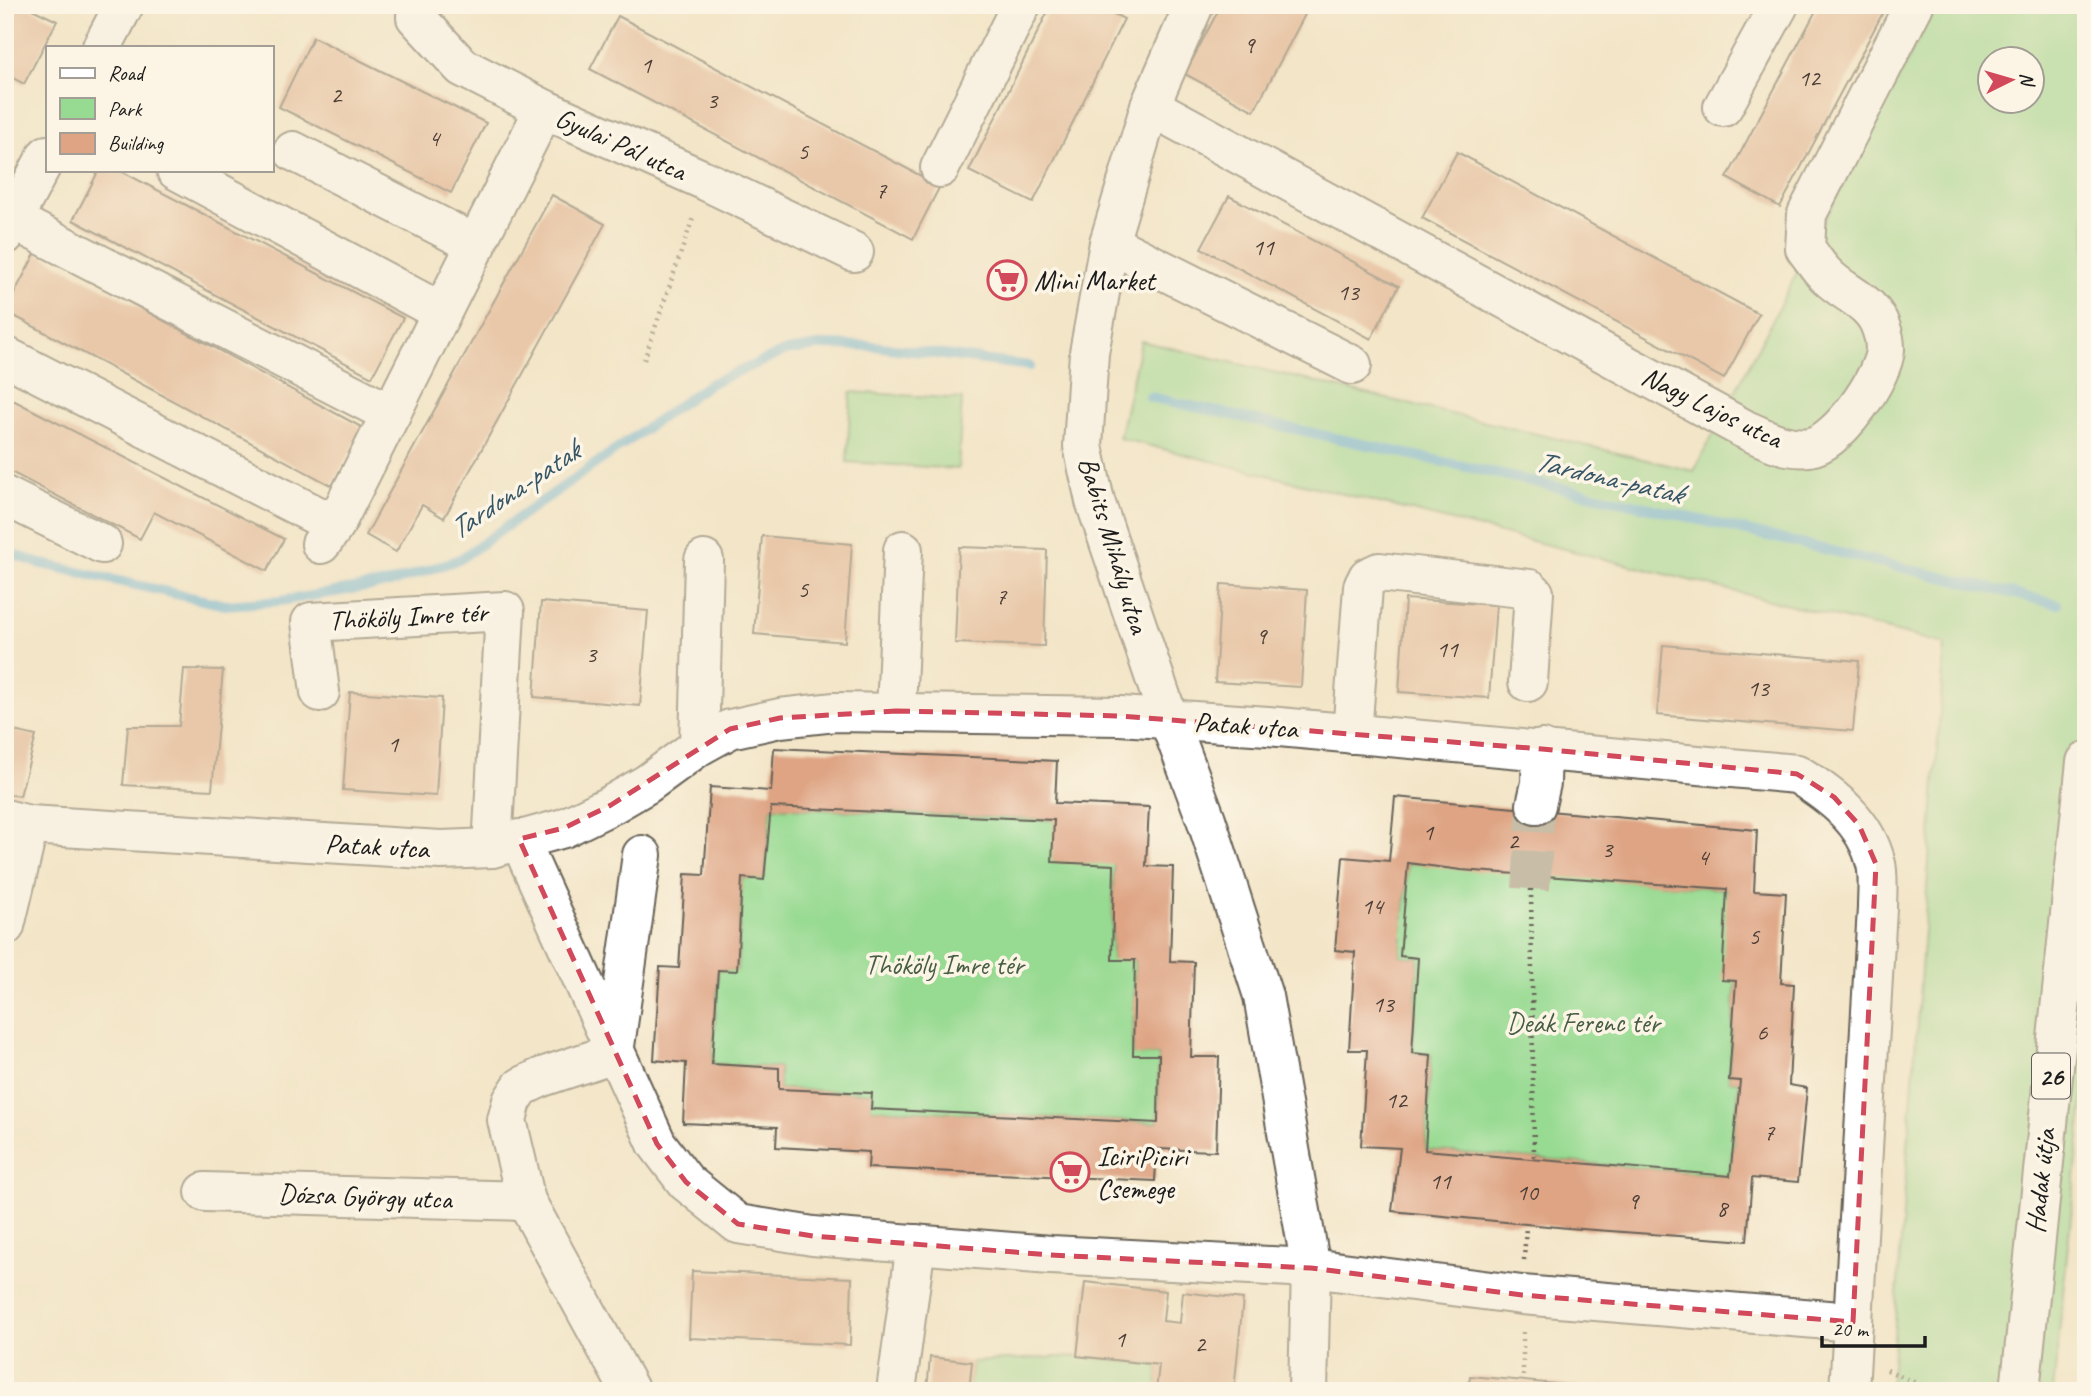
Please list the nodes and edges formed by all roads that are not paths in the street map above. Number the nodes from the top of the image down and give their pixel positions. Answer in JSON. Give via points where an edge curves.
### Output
{"nodes":[{"id":1,"x":124,"y":5,"type":"edge"},
{"id":2,"x":417,"y":5,"type":"edge"},
{"id":3,"x":1021,"y":5,"type":"edge"},
{"id":4,"x":1194,"y":5,"type":"edge"},
{"id":5,"x":1779,"y":5,"type":"edge"},
{"id":6,"x":1914,"y":5,"type":"edge"},
{"id":7,"x":104,"y":46,"type":"edge"},
{"id":8,"x":1150,"y":106,"type":"junction"},
{"id":9,"x":1723,"y":107,"type":"dead end"},
{"id":10,"x":544,"y":110,"type":"junction"},
{"id":11,"x":293,"y":151,"type":"dead end"},
{"id":12,"x":46,"y":157,"type":"edge"},
{"id":13,"x":940,"y":168,"type":"dead end"},
{"id":14,"x":180,"y":172,"type":"edge"},
{"id":15,"x":9,"y":228,"type":"edge"},
{"id":16,"x":1109,"y":243,"type":"junction"},
{"id":17,"x":477,"y":245,"type":"junction"},
{"id":18,"x":854,"y":252,"type":"dead end"},
{"id":19,"x":442,"y":312,"type":"junction"},
{"id":20,"x":5,"y":356,"type":"edge"},
{"id":21,"x":1352,"y":365,"type":"dead end"},
{"id":22,"x":391,"y":414,"type":"junction"},
{"id":23,"x":5,"y":496,"type":"edge"},
{"id":24,"x":102,"y":544,"type":"dead end"},
{"id":25,"x":903,"y":550,"type":"dead end"},
{"id":26,"x":704,"y":560,"type":"dead end"},
{"id":27,"x":1528,"y":682,"type":"dead end"},
{"id":28,"x":320,"y":692,"type":"dead end"},
{"id":29,"x":896,"y":711,"type":"junction"},
{"id":30,"x":1169,"y":720,"type":"junction"},
{"id":31,"x":1352,"y":734,"type":"junction"},
{"id":32,"x":699,"y":746,"type":"junction"},
{"id":33,"x":1542,"y":749,"type":"junction"},
{"id":34,"x":2086,"y":762,"type":"edge"},
{"id":35,"x":1536,"y":805,"type":"tunnel mouth"},
{"id":36,"x":17,"y":822,"type":"edge"},
{"id":37,"x":505,"y":843,"type":"junction"},
{"id":38,"x":642,"y":855,"type":"dead end"},
{"id":39,"x":5,"y":926,"type":"edge"},
{"id":40,"x":614,"y":1053,"type":"junction"},
{"id":41,"x":205,"y":1192,"type":"dead end"},
{"id":42,"x":526,"y":1201,"type":"junction"},
{"id":43,"x":916,"y":1244,"type":"junction"},
{"id":44,"x":1311,"y":1268,"type":"junction"},
{"id":45,"x":1851,"y":1355,"type":"edge"},
{"id":46,"x":630,"y":1391,"type":"edge"},
{"id":47,"x":895,"y":1391,"type":"edge"},
{"id":48,"x":1308,"y":1391,"type":"edge"},
{"id":49,"x":2020,"y":1391,"type":"edge"}],
"edges":[{"from":1,"to":7,"type":"street"},
{"from":2,"to":10,"type":"street","name":"Gyulai Pál utca","via":[[416,18],[462,67]]},
{"from":3,"to":13,"type":"street"},
{"from":4,"to":8,"type":"street","name":"Babits Mihály utca"},
{"from":5,"to":9,"type":"street"},
{"from":6,"to":8,"type":"street","name":"Nagy Lajos utca","via":[[1807,214],[1805,248],[1829,278],[1864,302],[1881,326],[1885,348],[1881,366],[1842,428],[1827,441],[1810,447],[1781,446],[1744,429]]},
{"from":8,"to":16,"type":"street","name":"Babits Mihály utca"},
{"from":10,"to":17,"type":"street"},
{"from":10,"to":18,"type":"street","name":"Gyulai Pál utca"},
{"from":11,"to":17,"type":"street"},
{"from":12,"to":15,"type":"street"},
{"from":14,"to":19,"type":"street"},
{"from":15,"to":22,"type":"street"},
{"from":16,"to":21,"type":"street"},
{"from":16,"to":30,"type":"street","name":"Babits Mihály utca","via":[[1089,353],[1083,446],[1095,501]]},
{"from":17,"to":19,"type":"street"},
{"from":19,"to":22,"type":"street"},
{"from":20,"to":22,"type":"street","via":[[328,534]]},
{"from":23,"to":24,"type":"street"},
{"from":25,"to":29,"type":"street"},
{"from":26,"to":32,"type":"street"},
{"from":27,"to":31,"type":"street","via":[[1534,593],[1530,589],[1379,572],[1368,577],[1363,587]]},
{"from":28,"to":37,"type":"street","name":"Thököly Imre tér","via":[[311,622],[505,611]]},
{"from":29,"to":30,"type":"street","name":"Patak utca"},
{"from":29,"to":32,"type":"street","name":"Patak utca","via":[[780,718],[730,729]]},
{"from":30,"to":31,"type":"street","name":"Patak utca"},
{"from":30,"to":44,"type":"street","via":[[1263,996]]},
{"from":31,"to":33,"type":"street","name":"Patak utca"},
{"from":32,"to":37,"type":"street","name":"Patak utca","via":[[611,805],[564,828]]},
{"from":33,"to":35,"type":"street"},
{"from":33,"to":45,"type":"street","name":"Patak utca","via":[[1797,774],[1834,797],[1859,825],[1876,864],[1877,908]]},
{"from":34,"to":49,"type":"street","name":"Hadak útja","number":"26"},
{"from":36,"to":37,"type":"street","name":"Patak utca","via":[[441,850]]},
{"from":36,"to":39,"type":"street"},
{"from":37,"to":40,"type":"street","name":"Thököly Imre tér"},
{"from":38,"to":40,"type":"street"},
{"from":40,"to":42,"type":"street","via":[[542,1077],[522,1087],[512,1101],[507,1120]]},
{"from":40,"to":43,"type":"street","name":"Thököly Imre tér","via":[[673,1168],[738,1224],[813,1236]]},
{"from":41,"to":42,"type":"street","name":"Dózsa György utca"},
{"from":42,"to":46,"type":"street"},
{"from":43,"to":44,"type":"street","name":"Thököly Imre tér"},
{"from":43,"to":47,"type":"street"},
{"from":44,"to":45,"type":"street","via":[[1522,1295]]},
{"from":44,"to":48,"type":"street"}]}
